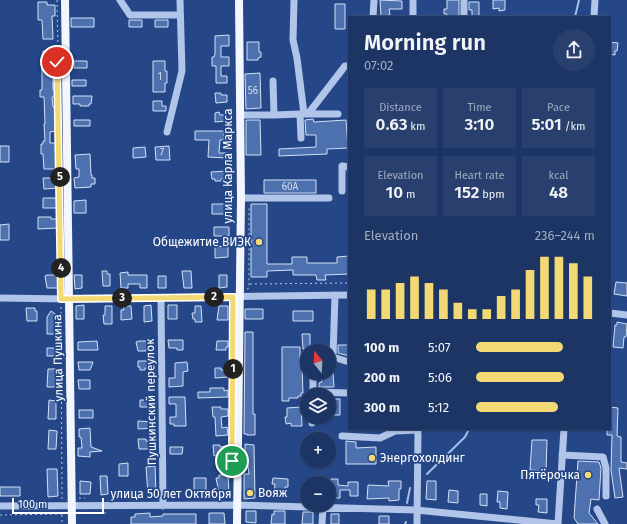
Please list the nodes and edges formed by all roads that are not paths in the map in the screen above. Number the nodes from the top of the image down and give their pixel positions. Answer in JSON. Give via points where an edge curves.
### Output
{"nodes":[{"id":1,"x":65,"y":0,"type":"edge"},
{"id":2,"x":120,"y":0,"type":"edge"},
{"id":3,"x":180,"y":0,"type":"edge"},
{"id":4,"x":239,"y":0,"type":"edge"},
{"id":5,"x":294,"y":0,"type":"edge"},
{"id":6,"x":374,"y":0,"type":"edge"},
{"id":7,"x":413,"y":0,"type":"edge"},
{"id":8,"x":464,"y":0,"type":"edge"},
{"id":9,"x":595,"y":0,"type":"edge"},
{"id":10,"x":180,"y":15,"type":"junction"},
{"id":11,"x":373,"y":16,"type":"edge"},
{"id":12,"x":413,"y":16,"type":"edge"},
{"id":13,"x":464,"y":16,"type":"edge"},
{"id":14,"x":594,"y":16,"type":"edge"},
{"id":15,"x":348,"y":66,"type":"edge"},
{"id":16,"x":273,"y":81,"type":"dead end"},
{"id":17,"x":274,"y":114,"type":"junction"},
{"id":18,"x":304,"y":114,"type":"junction"},
{"id":19,"x":338,"y":114,"type":"dead end"},
{"id":20,"x":240,"y":115,"type":"junction"},
{"id":21,"x":167,"y":132,"type":"dead end"},
{"id":22,"x":301,"y":138,"type":"dead end"},
{"id":23,"x":348,"y":167,"type":"edge"},
{"id":24,"x":342,"y":191,"type":"dead end"},
{"id":25,"x":241,"y":198,"type":"junction"},
{"id":26,"x":330,"y":198,"type":"dead end"},
{"id":27,"x":335,"y":295,"type":"junction"},
{"id":28,"x":348,"y":295,"type":"edge"},
{"id":29,"x":240,"y":297,"type":"junction"},
{"id":30,"x":0,"y":298,"type":"edge"},
{"id":31,"x":161,"y":298,"type":"junction"},
{"id":32,"x":65,"y":299,"type":"junction"},
{"id":33,"x":611,"y":313,"type":"edge"},
{"id":34,"x":627,"y":315,"type":"edge"},
{"id":35,"x":332,"y":344,"type":"edge"},
{"id":36,"x":336,"y":358,"type":"edge"},
{"id":37,"x":348,"y":362,"type":"edge"},
{"id":38,"x":336,"y":393,"type":"edge"},
{"id":39,"x":348,"y":393,"type":"edge"},
{"id":40,"x":394,"y":430,"type":"edge"},
{"id":41,"x":418,"y":430,"type":"edge"},
{"id":42,"x":564,"y":430,"type":"edge"},
{"id":43,"x":342,"y":436,"type":"dead end"},
{"id":44,"x":562,"y":455,"type":"junction"},
{"id":45,"x":606,"y":496,"type":"dead end"},
{"id":46,"x":72,"y":505,"type":"junction"},
{"id":47,"x":237,"y":505,"type":"junction"},
{"id":48,"x":0,"y":506,"type":"edge"},
{"id":49,"x":163,"y":506,"type":"junction"},
{"id":50,"x":300,"y":507,"type":"edge"},
{"id":51,"x":336,"y":508,"type":"edge"},
{"id":52,"x":597,"y":508,"type":"dead end"},
{"id":53,"x":416,"y":510,"type":"junction"},
{"id":54,"x":323,"y":512,"type":"edge"},
{"id":55,"x":72,"y":524,"type":"edge"},
{"id":56,"x":237,"y":524,"type":"edge"},
{"id":57,"x":322,"y":524,"type":"edge"},
{"id":58,"x":417,"y":524,"type":"edge"},
{"id":59,"x":558,"y":524,"type":"edge"},
{"id":60,"x":606,"y":524,"type":"edge"}],
"edges":[{"from":1,"to":32,"type":"main road","name":"улица Пушкина"},
{"from":2,"to":10,"type":"street","via":[[130,15]]},
{"from":3,"to":10,"type":"street"},
{"from":4,"to":20,"type":"main road","name":"улица Карла Маркса"},
{"from":5,"to":18,"type":"street","via":[[293,40]]},
{"from":6,"to":11,"type":"street"},
{"from":7,"to":12,"type":"street"},
{"from":8,"to":13,"type":"street"},
{"from":9,"to":14,"type":"street"},
{"from":10,"to":21,"type":"street","via":[[182,71]]},
{"from":15,"to":18,"type":"street","via":[[345,66]]},
{"from":16,"to":17,"type":"street"},
{"from":17,"to":18,"type":"street"},
{"from":17,"to":20,"type":"street"},
{"from":18,"to":19,"type":"street"},
{"from":18,"to":22,"type":"street"},
{"from":20,"to":25,"type":"main road","name":"улица Карла Маркса"},
{"from":23,"to":24,"type":"street","via":[[342,166]]},
{"from":25,"to":26,"type":"street"},
{"from":25,"to":29,"type":"main road","name":"улица Карла Маркса"},
{"from":27,"to":28,"type":"street"},
{"from":27,"to":29,"type":"street"},
{"from":27,"to":35,"type":"street"},
{"from":29,"to":31,"type":"street"},
{"from":29,"to":47,"type":"main road","name":"улица Карла Маркса"},
{"from":30,"to":32,"type":"street"},
{"from":31,"to":32,"type":"street"},
{"from":31,"to":49,"type":"street","name":"Пушкинский переулок"},
{"from":32,"to":46,"type":"main road","name":"улица Пушкина"},
{"from":33,"to":34,"type":"street"},
{"from":36,"to":37,"type":"street"},
{"from":38,"to":39,"type":"street"},
{"from":40,"to":43,"type":"street","via":[[380,438]]},
{"from":41,"to":53,"type":"street"},
{"from":42,"to":44,"type":"street"},
{"from":44,"to":45,"type":"street","via":[[603,458],[606,468]]},
{"from":44,"to":59,"type":"street"},
{"from":46,"to":48,"type":"street","name":"улица 50 лет Октября"},
{"from":46,"to":49,"type":"street","name":"улица 50 лет Октября"},
{"from":46,"to":55,"type":"main road","name":"улица Пушкина"},
{"from":47,"to":49,"type":"street","name":"улица 50 лет Октября"},
{"from":47,"to":50,"type":"street","name":"улица 50 лет Октября"},
{"from":47,"to":56,"type":"main road","name":"улица Карла Маркса"},
{"from":51,"to":53,"type":"street","name":"улица 50 лет Октября"},
{"from":52,"to":60,"type":"street"},
{"from":53,"to":58,"type":"street"},
{"from":53,"to":59,"type":"street","name":"улица 50 лет Октября"},
{"from":54,"to":57,"type":"street"}]}
